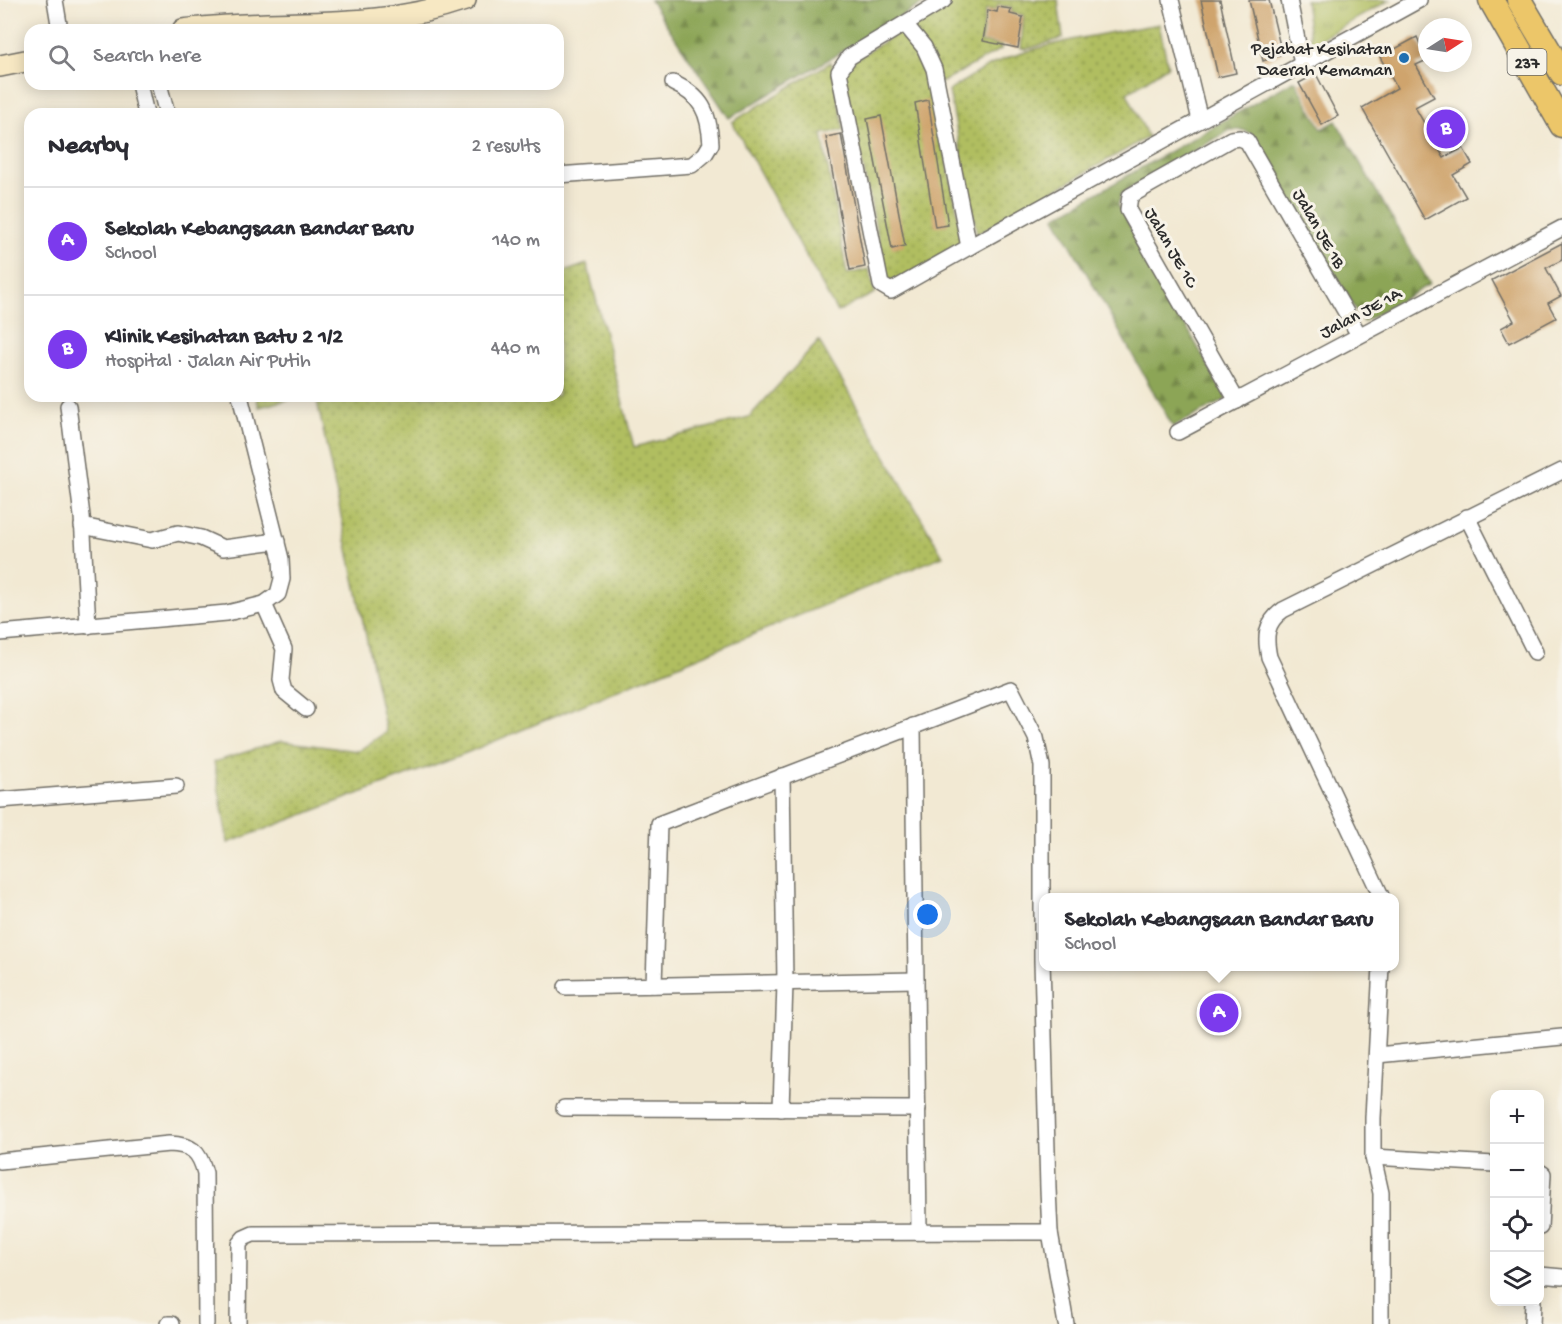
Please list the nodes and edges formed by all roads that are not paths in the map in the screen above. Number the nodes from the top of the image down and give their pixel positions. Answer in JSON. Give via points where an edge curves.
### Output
{"nodes":[{"id":1,"x":55,"y":0,"type":"edge"},
{"id":2,"x":465,"y":0,"type":"edge"},
{"id":3,"x":944,"y":0,"type":"edge"},
{"id":4,"x":1171,"y":0,"type":"edge"},
{"id":5,"x":1289,"y":0,"type":"edge"},
{"id":6,"x":1419,"y":0,"type":"edge"},
{"id":7,"x":1491,"y":0,"type":"edge"},
{"id":8,"x":1519,"y":0,"type":"edge"},
{"id":9,"x":59,"y":24,"type":"edge"},
{"id":10,"x":309,"y":24,"type":"edge"},
{"id":11,"x":904,"y":24,"type":"junction"},
{"id":12,"x":24,"y":61,"type":"edge"},
{"id":13,"x":1302,"y":64,"type":"junction"},
{"id":14,"x":0,"y":66,"type":"edge"},
{"id":15,"x":1562,"y":73,"type":"edge"},
{"id":16,"x":673,"y":83,"type":"dead end"},
{"id":17,"x":140,"y":90,"type":"edge"},
{"id":18,"x":161,"y":90,"type":"edge"},
{"id":19,"x":145,"y":108,"type":"edge"},
{"id":20,"x":165,"y":108,"type":"edge"},
{"id":21,"x":1200,"y":120,"type":"junction"},
{"id":22,"x":1562,"y":125,"type":"edge"},
{"id":23,"x":1247,"y":141,"type":"joint"},
{"id":24,"x":564,"y":175,"type":"edge"},
{"id":25,"x":1562,"y":228,"type":"edge"},
{"id":26,"x":969,"y":247,"type":"junction"},
{"id":27,"x":1359,"y":335,"type":"junction"},
{"id":28,"x":1237,"y":401,"type":"junction"},
{"id":29,"x":242,"y":402,"type":"edge"},
{"id":30,"x":68,"y":406,"type":"dead end"},
{"id":31,"x":1178,"y":432,"type":"dead end"},
{"id":32,"x":1562,"y":471,"type":"edge"},
{"id":33,"x":1467,"y":517,"type":"junction"},
{"id":34,"x":82,"y":526,"type":"junction"},
{"id":35,"x":277,"y":541,"type":"junction"},
{"id":36,"x":264,"y":604,"type":"junction"},
{"id":37,"x":88,"y":626,"type":"junction"},
{"id":38,"x":0,"y":633,"type":"edge"},
{"id":39,"x":1535,"y":652,"type":"dead end"},
{"id":40,"x":306,"y":709,"type":"dead end"},
{"id":41,"x":914,"y":726,"type":"junction"},
{"id":42,"x":783,"y":776,"type":"junction"},
{"id":43,"x":176,"y":786,"type":"dead end"},
{"id":44,"x":0,"y":800,"type":"edge"},
{"id":45,"x":1042,"y":893,"type":"edge"},
{"id":46,"x":1380,"y":893,"type":"edge"},
{"id":47,"x":1042,"y":971,"type":"edge"},
{"id":48,"x":1381,"y":971,"type":"edge"},
{"id":49,"x":916,"y":980,"type":"junction"},
{"id":50,"x":785,"y":983,"type":"junction"},
{"id":51,"x":654,"y":985,"type":"junction"},
{"id":52,"x":566,"y":987,"type":"dead end"},
{"id":53,"x":1562,"y":1036,"type":"edge"},
{"id":54,"x":1377,"y":1055,"type":"junction"},
{"id":55,"x":564,"y":1108,"type":"dead end"},
{"id":56,"x":781,"y":1109,"type":"junction"},
{"id":57,"x":918,"y":1109,"type":"junction"},
{"id":58,"x":1373,"y":1157,"type":"junction"},
{"id":59,"x":0,"y":1161,"type":"edge"},
{"id":60,"x":1490,"y":1164,"type":"edge"},
{"id":61,"x":919,"y":1232,"type":"junction"},
{"id":62,"x":1050,"y":1232,"type":"junction"},
{"id":63,"x":1544,"y":1275,"type":"edge"},
{"id":64,"x":1562,"y":1277,"type":"edge"},
{"id":65,"x":1533,"y":1306,"type":"edge"},
{"id":66,"x":168,"y":1324,"type":"edge"},
{"id":67,"x":172,"y":1324,"type":"edge"},
{"id":68,"x":206,"y":1324,"type":"edge"},
{"id":69,"x":238,"y":1324,"type":"edge"},
{"id":70,"x":1066,"y":1324,"type":"edge"},
{"id":71,"x":1381,"y":1324,"type":"edge"},
{"id":72,"x":1532,"y":1324,"type":"edge"}],
"edges":[{"from":1,"to":9,"type":"street"},
{"from":2,"to":10,"type":"main road","via":[[420,13],[356,23]]},
{"from":3,"to":11,"type":"street"},
{"from":4,"to":21,"type":"street"},
{"from":5,"to":13,"type":"street"},
{"from":6,"to":13,"type":"street"},
{"from":7,"to":22,"type":"main road","number":"237"},
{"from":8,"to":15,"type":"main road","number":"237"},
{"from":11,"to":26,"type":"street","via":[[924,47],[934,69]]},
{"from":11,"to":26,"type":"street","via":[[849,57],[839,72],[881,285],[891,291]]},
{"from":12,"to":14,"type":"main road"},
{"from":13,"to":21,"type":"street"},
{"from":16,"to":24,"type":"street","via":[[699,98],[706,115],[711,144],[698,161],[692,165]]},
{"from":17,"to":19,"type":"street"},
{"from":18,"to":20,"type":"street"},
{"from":21,"to":26,"type":"street"},
{"from":23,"to":27,"type":"street","name":"Jalan JE 1B"},
{"from":23,"to":28,"type":"street","name":"Jalan JE 1C","via":[[1231,138],[1130,196],[1128,203],[1128,210]]},
{"from":25,"to":27,"type":"street","name":"Jalan JE 1A"},
{"from":27,"to":28,"type":"street","name":"Jalan JE 1A"},
{"from":28,"to":31,"type":"street","name":"Jalan JE 1A"},
{"from":29,"to":35,"type":"street"},
{"from":30,"to":34,"type":"street"},
{"from":32,"to":33,"type":"street"},
{"from":33,"to":39,"type":"street"},
{"from":33,"to":46,"type":"street","via":[[1283,610],[1266,631],[1269,657]]},
{"from":34,"to":35,"type":"street","via":[[152,540],[178,533],[223,548]]},
{"from":34,"to":37,"type":"street"},
{"from":35,"to":36,"type":"street","via":[[282,579],[278,594]]},
{"from":36,"to":37,"type":"street","via":[[227,613]]},
{"from":36,"to":40,"type":"street","via":[[284,649],[284,691]]},
{"from":37,"to":38,"type":"street"},
{"from":41,"to":42,"type":"street"},
{"from":41,"to":45,"type":"street","via":[[1011,689],[1041,752]]},
{"from":41,"to":49,"type":"street"},
{"from":42,"to":50,"type":"street"},
{"from":42,"to":51,"type":"street","via":[[659,824]]},
{"from":43,"to":44,"type":"street"},
{"from":47,"to":62,"type":"street"},
{"from":48,"to":54,"type":"street"},
{"from":49,"to":50,"type":"street"},
{"from":49,"to":57,"type":"street"},
{"from":50,"to":51,"type":"street"},
{"from":50,"to":56,"type":"street"},
{"from":51,"to":52,"type":"street"},
{"from":53,"to":54,"type":"street"},
{"from":54,"to":58,"type":"street"},
{"from":55,"to":56,"type":"street"},
{"from":56,"to":57,"type":"street"},
{"from":57,"to":61,"type":"street"},
{"from":58,"to":60,"type":"street"},
{"from":58,"to":71,"type":"street","via":[[1381,1193]]},
{"from":59,"to":68,"type":"street","via":[[169,1144],[188,1145],[196,1151],[205,1173]]},
{"from":61,"to":62,"type":"street"},
{"from":61,"to":69,"type":"street","via":[[253,1234],[239,1244]]},
{"from":62,"to":70,"type":"street"},
{"from":63,"to":64,"type":"street"},
{"from":65,"to":72,"type":"street"},
{"from":66,"to":67,"type":"street"}]}
